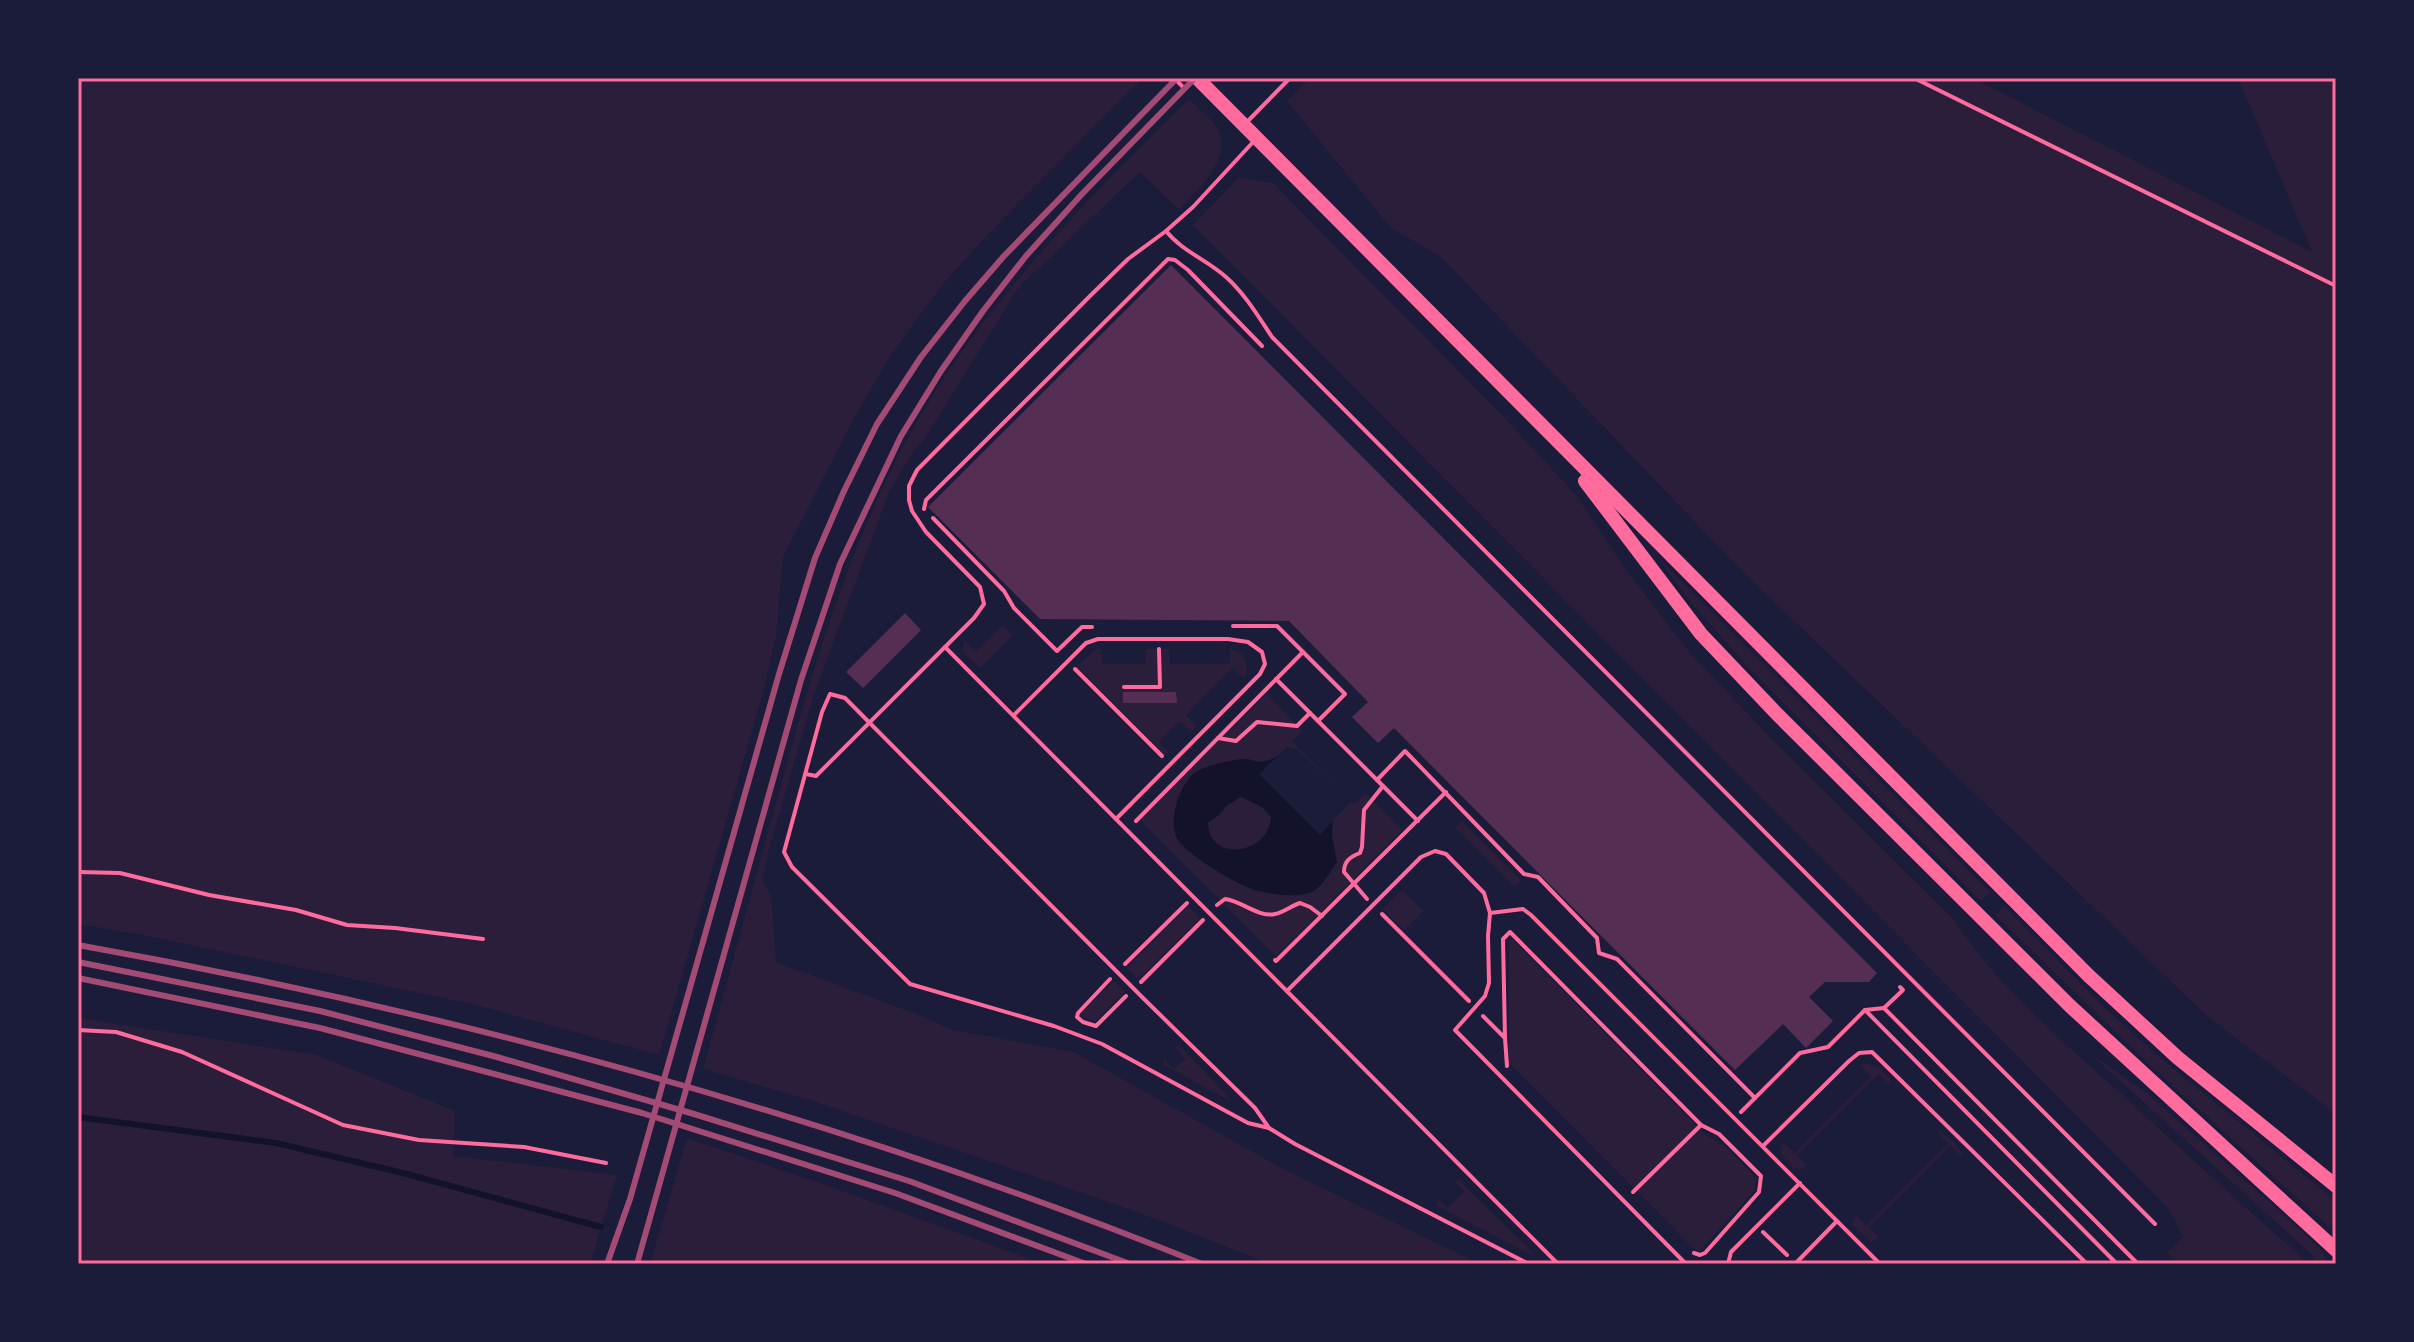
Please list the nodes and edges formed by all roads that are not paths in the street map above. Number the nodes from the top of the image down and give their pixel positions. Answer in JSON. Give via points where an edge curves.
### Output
{"nodes":[{"id":1,"x":1197,"y":78,"type":"edge"},
{"id":2,"x":1290,"y":78,"type":"edge"},
{"id":3,"x":1914,"y":78,"type":"edge"},
{"id":4,"x":1244,"y":126,"type":"junction"},
{"id":5,"x":1256,"y":138,"type":"junction"},
{"id":6,"x":1166,"y":231,"type":"junction"},
{"id":7,"x":2336,"y":286,"type":"edge"},
{"id":8,"x":1553,"y":439,"type":"junction"},
{"id":9,"x":945,"y":647,"type":"junction"},
{"id":10,"x":1013,"y":716,"type":"junction"},
{"id":11,"x":869,"y":723,"type":"junction"},
{"id":12,"x":806,"y":774,"type":"junction"},
{"id":13,"x":1116,"y":819,"type":"junction"},
{"id":14,"x":1490,"y":913,"type":"junction"},
{"id":15,"x":1287,"y":991,"type":"junction"},
{"id":16,"x":1269,"y":1128,"type":"junction"},
{"id":17,"x":1763,"y":1146,"type":"junction"},
{"id":18,"x":1800,"y":1183,"type":"junction"},
{"id":19,"x":2336,"y":1186,"type":"edge"},
{"id":20,"x":1837,"y":1221,"type":"junction"},
{"id":21,"x":2155,"y":1224,"type":"dead end"},
{"id":22,"x":2336,"y":1250,"type":"edge"},
{"id":23,"x":1529,"y":1264,"type":"edge"},
{"id":24,"x":1558,"y":1264,"type":"edge"},
{"id":25,"x":1686,"y":1264,"type":"edge"},
{"id":26,"x":1728,"y":1264,"type":"edge"},
{"id":27,"x":1795,"y":1264,"type":"edge"},
{"id":28,"x":1880,"y":1264,"type":"edge"},
{"id":29,"x":2087,"y":1264,"type":"edge"}],
"edges":[{"from":1,"to":4,"type":"main road"},
{"from":2,"to":4,"type":"lane"},
{"from":3,"to":7,"type":"lane"},
{"from":4,"to":5,"type":"main road"},
{"from":5,"to":6,"type":"lane"},
{"from":5,"to":8,"type":"main road"},
{"from":6,"to":9,"type":"lane","via":[[1128,259],[917,470],[909,486],[912,511],[980,587],[984,604]]},
{"from":6,"to":21,"type":"lane","via":[[1227,277],[1272,337]]},
{"from":8,"to":19,"type":"main road","via":[[2089,976],[2178,1058]]},
{"from":8,"to":22,"type":"main road","via":[[1701,634],[1766,703],[2070,1006]]},
{"from":9,"to":10,"type":"lane"},
{"from":9,"to":11,"type":"lane"},
{"from":10,"to":13,"type":"lane"},
{"from":10,"to":13,"type":"lane","via":[[1086,643],[1098,639],[1228,639],[1248,642],[1262,652],[1265,664],[1260,674]]},
{"from":11,"to":12,"type":"lane","via":[[816,776]]},
{"from":11,"to":12,"type":"lane","via":[[845,698],[830,694]]},
{"from":11,"to":16,"type":"lane","via":[[1255,1108]]},
{"from":12,"to":16,"type":"lane","via":[[784,852],[792,867],[910,984],[1102,1044],[1248,1123]]},
{"from":13,"to":15,"type":"lane"},
{"from":14,"to":15,"type":"lane","via":[[1484,893],[1446,854],[1435,851],[1421,857]]},
{"from":14,"to":17,"type":"lane","via":[[1523,909],[1531,915]]},
{"from":14,"to":25,"type":"lane","via":[[1489,983],[1485,996],[1455,1030]]},
{"from":15,"to":24,"type":"lane"},
{"from":16,"to":23,"type":"lane"},
{"from":17,"to":18,"type":"lane"},
{"from":17,"to":29,"type":"lane","via":[[1859,1053],[1872,1052]]},
{"from":18,"to":20,"type":"lane"},
{"from":18,"to":26,"type":"lane","via":[[1731,1252]]},
{"from":20,"to":27,"type":"lane"},
{"from":20,"to":28,"type":"lane"}]}
